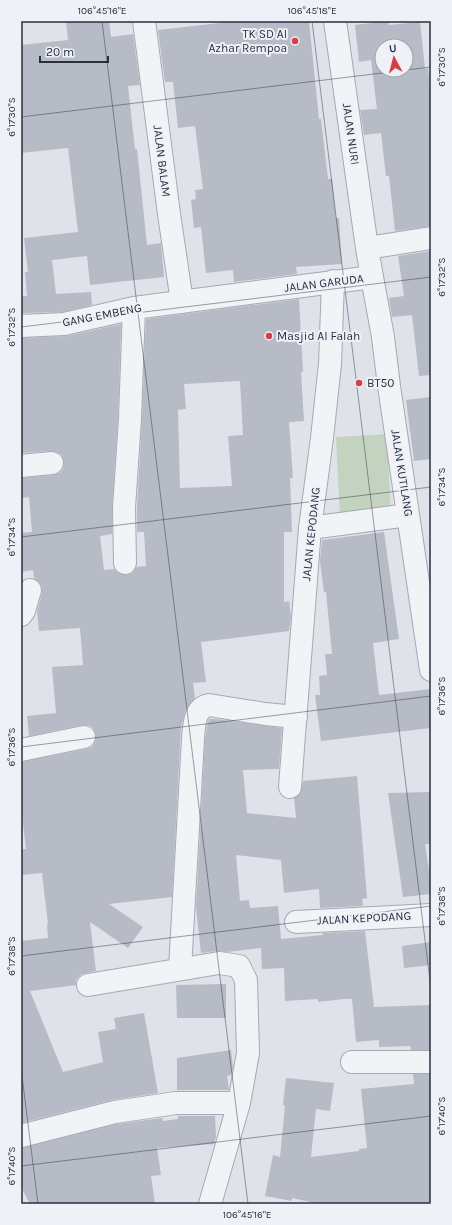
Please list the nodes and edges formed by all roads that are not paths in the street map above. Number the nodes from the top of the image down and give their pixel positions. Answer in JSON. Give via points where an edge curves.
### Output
{"nodes":[{"id":1,"x":144,"y":21,"type":"edge"},
{"id":2,"x":335,"y":21,"type":"edge"},
{"id":3,"x":431,"y":238,"type":"edge"},
{"id":4,"x":367,"y":248,"type":"junction"},
{"id":5,"x":372,"y":277,"type":"junction"},
{"id":6,"x":333,"y":281,"type":"junction"},
{"id":7,"x":182,"y":302,"type":"junction"},
{"id":8,"x":134,"y":308,"type":"junction"},
{"id":9,"x":21,"y":326,"type":"edge"},
{"id":10,"x":52,"y":463,"type":"dead end"},
{"id":11,"x":21,"y":466,"type":"edge"},
{"id":12,"x":408,"y":516,"type":"junction"},
{"id":13,"x":310,"y":528,"type":"junction"},
{"id":14,"x":125,"y":563,"type":"dead end"},
{"id":15,"x":30,"y":590,"type":"dead end"},
{"id":16,"x":21,"y":615,"type":"edge"},
{"id":17,"x":431,"y":670,"type":"edge"},
{"id":18,"x":296,"y":717,"type":"junction"},
{"id":19,"x":84,"y":737,"type":"dead end"},
{"id":20,"x":21,"y":750,"type":"edge"},
{"id":21,"x":290,"y":787,"type":"dead end"},
{"id":22,"x":431,"y":914,"type":"edge"},
{"id":23,"x":296,"y":922,"type":"dead end"},
{"id":24,"x":180,"y":969,"type":"junction"},
{"id":25,"x":88,"y":985,"type":"dead end"},
{"id":26,"x":352,"y":1062,"type":"dead end"},
{"id":27,"x":431,"y":1062,"type":"edge"},
{"id":28,"x":239,"y":1103,"type":"junction"},
{"id":29,"x":21,"y":1136,"type":"edge"},
{"id":30,"x":210,"y":1204,"type":"edge"}],
"edges":[{"from":1,"to":7,"type":"street","name":"JALAN BALAM"},
{"from":2,"to":4,"type":"street","name":"JALAN NURI"},
{"from":3,"to":4,"type":"street"},
{"from":4,"to":5,"type":"street","name":"JALAN GARUDA"},
{"from":5,"to":6,"type":"street","name":"JALAN GARUDA"},
{"from":5,"to":12,"type":"street","name":"JALAN KUTILANG"},
{"from":6,"to":7,"type":"street","name":"JALAN GARUDA"},
{"from":6,"to":13,"type":"street","name":"JALAN KEPODANG","via":[[327,398]]},
{"from":7,"to":8,"type":"street","name":"GANG EMBENG"},
{"from":8,"to":9,"type":"street","name":"GANG EMBENG","via":[[64,324]]},
{"from":8,"to":14,"type":"street","via":[[124,508]]},
{"from":10,"to":11,"type":"street"},
{"from":12,"to":13,"type":"street"},
{"from":12,"to":17,"type":"street","name":"JALAN KUTILANG"},
{"from":13,"to":18,"type":"street","name":"JALAN KEPODANG"},
{"from":15,"to":16,"type":"street"},
{"from":18,"to":21,"type":"street","name":"JALAN KEPODANG"},
{"from":18,"to":24,"type":"street","via":[[209,705],[200,710],[195,721],[193,739]]},
{"from":19,"to":20,"type":"street"},
{"from":22,"to":23,"type":"street","name":"JALAN KEPODANG"},
{"from":24,"to":25,"type":"street"},
{"from":24,"to":28,"type":"street","via":[[219,963],[239,966],[246,980],[248,1053]]},
{"from":26,"to":27,"type":"street"},
{"from":28,"to":29,"type":"street","via":[[161,1105],[115,1112]]},
{"from":28,"to":30,"type":"street"}]}
